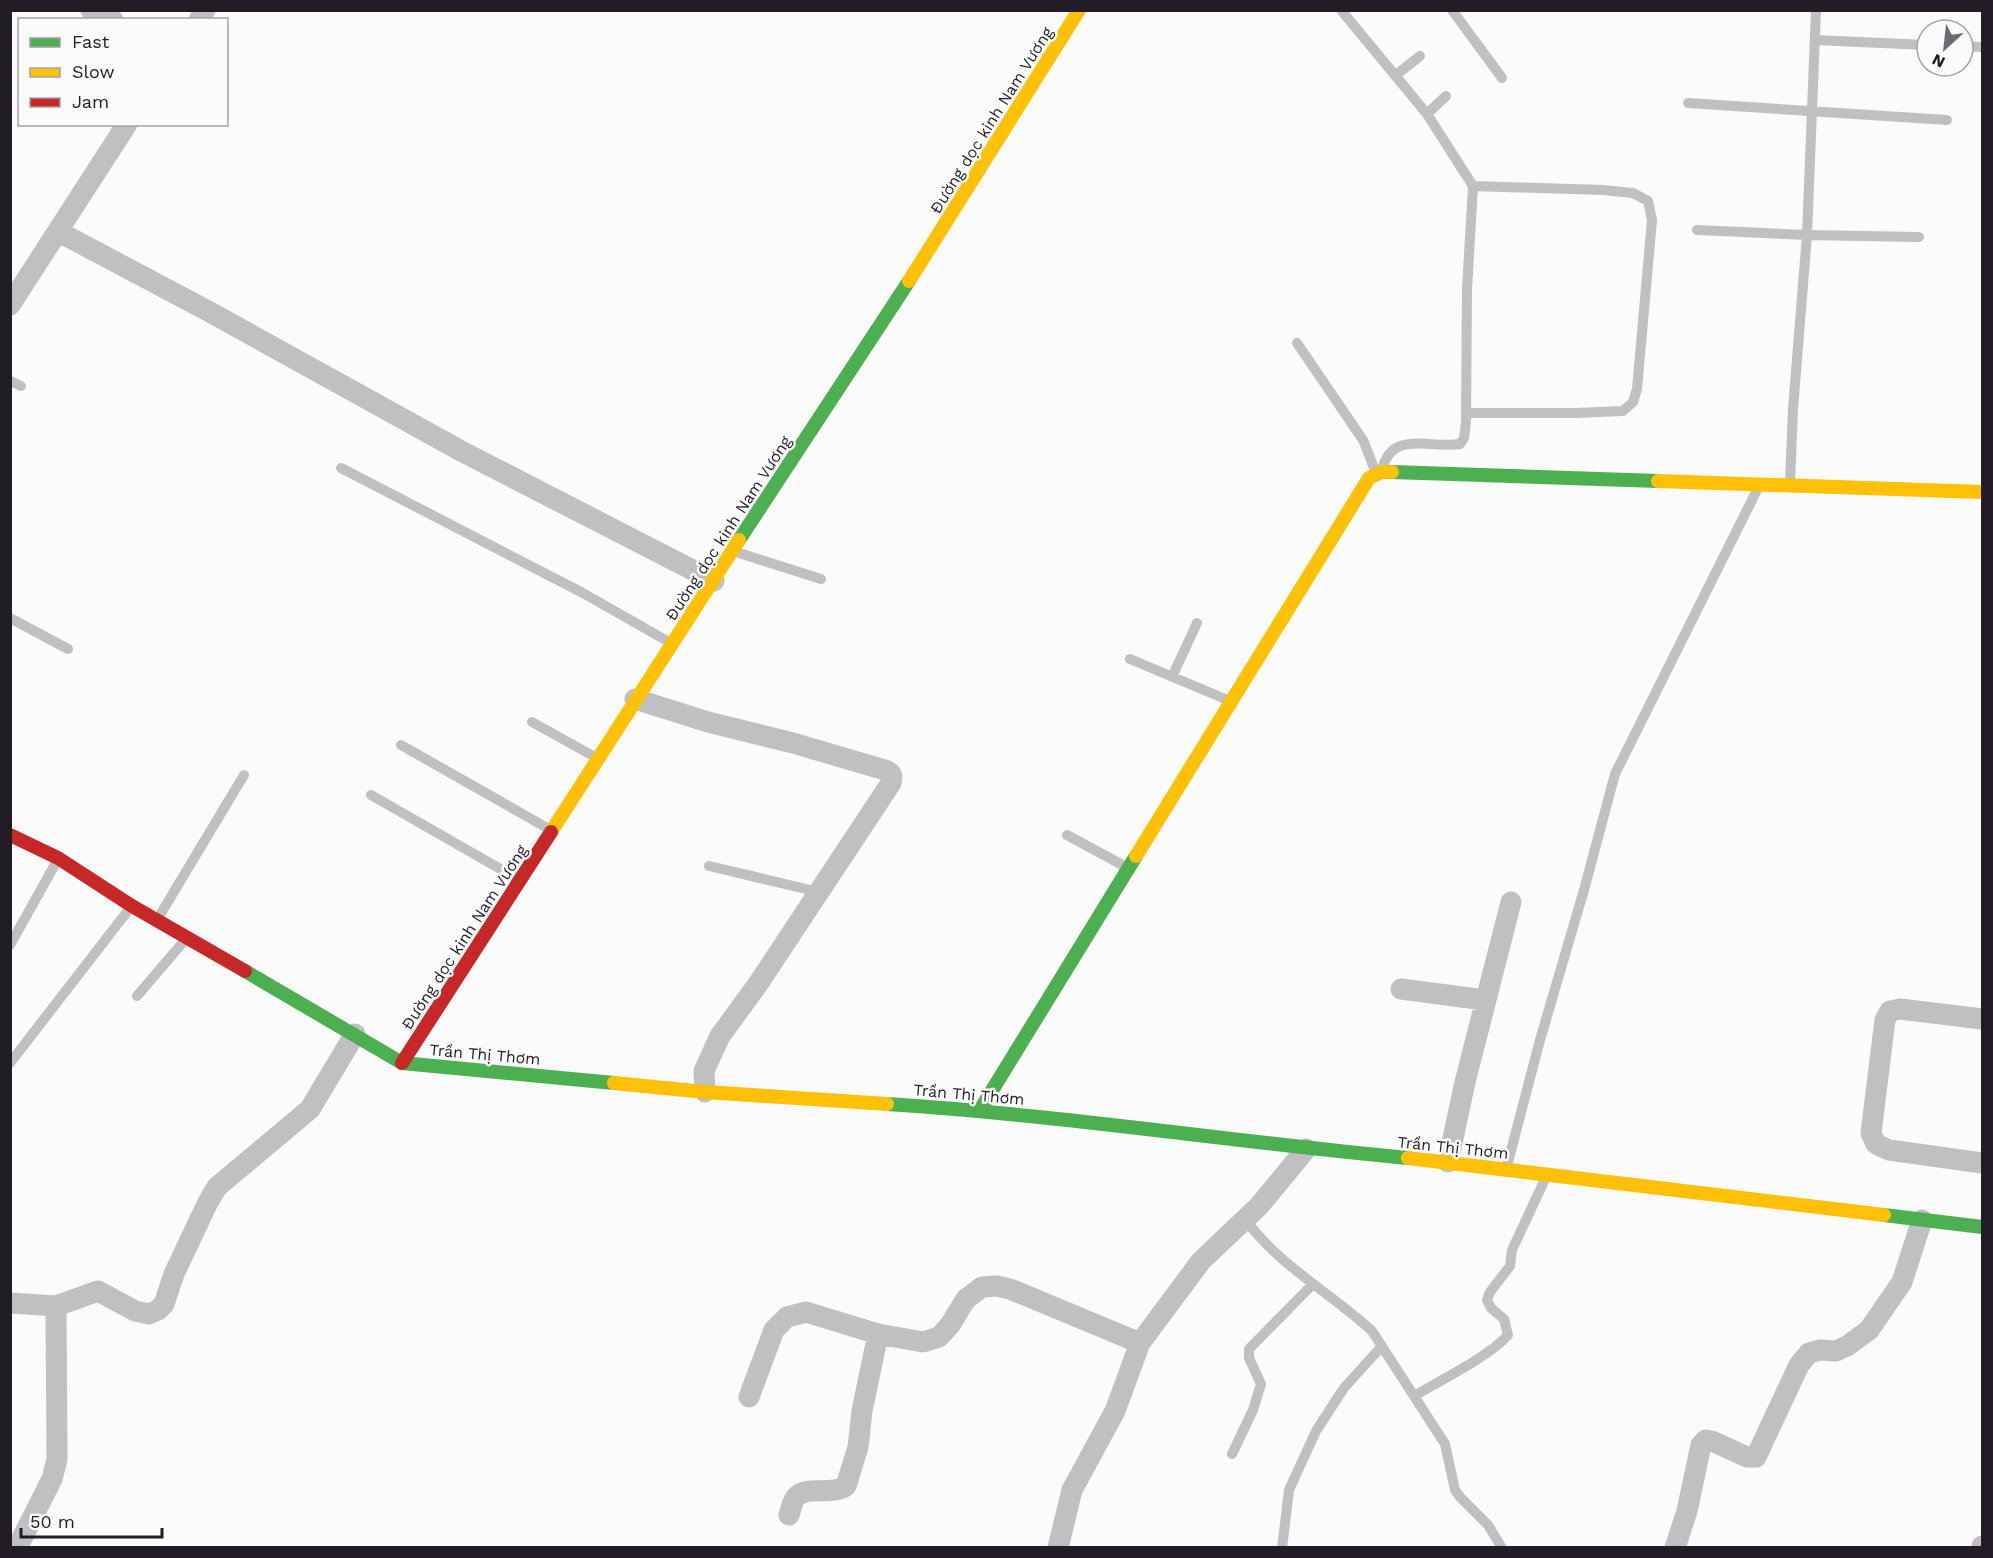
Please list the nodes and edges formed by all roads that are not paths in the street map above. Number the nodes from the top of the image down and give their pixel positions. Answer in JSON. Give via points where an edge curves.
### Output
{"nodes":[{"id":1,"x":91,"y":10,"type":"edge"},
{"id":2,"x":1079,"y":10,"type":"edge"},
{"id":3,"x":1341,"y":10,"type":"edge"},
{"id":4,"x":1452,"y":10,"type":"edge"},
{"id":5,"x":1816,"y":10,"type":"edge"},
{"id":6,"x":109,"y":18,"type":"edge"},
{"id":7,"x":1815,"y":40,"type":"junction"},
{"id":8,"x":1915,"y":44,"type":"edge"},
{"id":9,"x":1420,"y":56,"type":"dead end"},
{"id":10,"x":1396,"y":75,"type":"junction"},
{"id":11,"x":1502,"y":78,"type":"dead end"},
{"id":12,"x":1446,"y":96,"type":"dead end"},
{"id":13,"x":1688,"y":103,"type":"dead end"},
{"id":14,"x":1813,"y":110,"type":"junction"},
{"id":15,"x":1426,"y":114,"type":"junction"},
{"id":16,"x":1947,"y":120,"type":"dead end"},
{"id":17,"x":121,"y":126,"type":"edge"},
{"id":18,"x":1473,"y":186,"type":"junction"},
{"id":19,"x":1697,"y":230,"type":"dead end"},
{"id":20,"x":59,"y":232,"type":"junction"},
{"id":21,"x":1807,"y":235,"type":"junction"},
{"id":22,"x":1919,"y":237,"type":"dead end"},
{"id":23,"x":10,"y":305,"type":"edge"},
{"id":24,"x":1296,"y":343,"type":"dead end"},
{"id":25,"x":10,"y":381,"type":"edge"},
{"id":26,"x":21,"y":386,"type":"dead end"},
{"id":27,"x":1467,"y":413,"type":"junction"},
{"id":28,"x":341,"y":468,"type":"dead end"},
{"id":29,"x":1379,"y":473,"type":"junction"},
{"id":30,"x":1759,"y":486,"type":"junction"},
{"id":31,"x":1789,"y":487,"type":"junction"},
{"id":32,"x":1983,"y":492,"type":"edge"},
{"id":33,"x":733,"y":551,"type":"junction"},
{"id":34,"x":821,"y":579,"type":"dead end"},
{"id":35,"x":714,"y":581,"type":"junction"},
{"id":36,"x":10,"y":618,"type":"edge"},
{"id":37,"x":1197,"y":623,"type":"dead end"},
{"id":38,"x":672,"y":644,"type":"junction"},
{"id":39,"x":68,"y":650,"type":"dead end"},
{"id":40,"x":1130,"y":659,"type":"dead end"},
{"id":41,"x":1173,"y":677,"type":"junction"},
{"id":42,"x":635,"y":699,"type":"junction"},
{"id":43,"x":1231,"y":701,"type":"junction"},
{"id":44,"x":532,"y":722,"type":"dead end"},
{"id":45,"x":401,"y":745,"type":"dead end"},
{"id":46,"x":598,"y":758,"type":"junction"},
{"id":47,"x":243,"y":775,"type":"dead end"},
{"id":48,"x":371,"y":795,"type":"dead end"},
{"id":49,"x":552,"y":831,"type":"junction"},
{"id":50,"x":10,"y":835,"type":"edge"},
{"id":51,"x":1067,"y":835,"type":"dead end"},
{"id":52,"x":58,"y":858,"type":"junction"},
{"id":53,"x":709,"y":866,"type":"dead end"},
{"id":54,"x":1128,"y":868,"type":"junction"},
{"id":55,"x":520,"y":881,"type":"junction"},
{"id":56,"x":819,"y":892,"type":"junction"},
{"id":57,"x":1511,"y":902,"type":"dead end"},
{"id":58,"x":132,"y":906,"type":"junction"},
{"id":59,"x":157,"y":920,"type":"junction"},
{"id":60,"x":187,"y":937,"type":"junction"},
{"id":61,"x":10,"y":945,"type":"edge"},
{"id":62,"x":1401,"y":990,"type":"dead end"},
{"id":63,"x":137,"y":996,"type":"dead end"},
{"id":64,"x":1485,"y":1000,"type":"junction"},
{"id":65,"x":1983,"y":1019,"type":"edge"},
{"id":66,"x":355,"y":1034,"type":"junction"},
{"id":67,"x":10,"y":1063,"type":"edge"},
{"id":68,"x":402,"y":1063,"type":"junction"},
{"id":69,"x":705,"y":1092,"type":"junction"},
{"id":70,"x":980,"y":1110,"type":"junction"},
{"id":71,"x":1306,"y":1149,"type":"junction"},
{"id":72,"x":1448,"y":1162,"type":"junction"},
{"id":73,"x":1983,"y":1163,"type":"edge"},
{"id":74,"x":1506,"y":1169,"type":"junction"},
{"id":75,"x":1547,"y":1174,"type":"junction"},
{"id":76,"x":1245,"y":1219,"type":"junction"},
{"id":77,"x":1922,"y":1220,"type":"junction"},
{"id":78,"x":1983,"y":1227,"type":"edge"},
{"id":79,"x":1313,"y":1284,"type":"junction"},
{"id":80,"x":10,"y":1303,"type":"edge"},
{"id":81,"x":56,"y":1306,"type":"junction"},
{"id":82,"x":878,"y":1334,"type":"junction"},
{"id":83,"x":1140,"y":1343,"type":"junction"},
{"id":84,"x":1382,"y":1346,"type":"junction"},
{"id":85,"x":1414,"y":1396,"type":"junction"},
{"id":86,"x":749,"y":1397,"type":"dead end"},
{"id":87,"x":1232,"y":1454,"type":"dead end"},
{"id":88,"x":789,"y":1515,"type":"dead end"},
{"id":89,"x":17,"y":1548,"type":"edge"},
{"id":90,"x":1058,"y":1548,"type":"edge"},
{"id":91,"x":1282,"y":1548,"type":"edge"},
{"id":92,"x":1502,"y":1548,"type":"edge"},
{"id":93,"x":1675,"y":1548,"type":"edge"}],
"edges":[{"from":1,"to":6,"type":"street"},
{"from":2,"to":33,"type":"street","name":"Đường dọc kinh Nam Vương"},
{"from":3,"to":10,"type":"lane"},
{"from":4,"to":11,"type":"lane"},
{"from":5,"to":7,"type":"lane"},
{"from":7,"to":8,"type":"lane"},
{"from":7,"to":14,"type":"lane"},
{"from":9,"to":10,"type":"lane"},
{"from":10,"to":15,"type":"lane"},
{"from":12,"to":15,"type":"lane"},
{"from":13,"to":14,"type":"lane"},
{"from":14,"to":16,"type":"lane"},
{"from":14,"to":21,"type":"lane"},
{"from":15,"to":18,"type":"lane"},
{"from":17,"to":20,"type":"street"},
{"from":18,"to":27,"type":"lane","via":[[1467,289]]},
{"from":18,"to":27,"type":"lane","via":[[1633,193],[1648,201],[1652,220],[1633,402],[1623,411]]},
{"from":19,"to":21,"type":"lane"},
{"from":20,"to":23,"type":"street"},
{"from":20,"to":35,"type":"street","via":[[462,452]]},
{"from":21,"to":22,"type":"lane"},
{"from":21,"to":31,"type":"lane"},
{"from":24,"to":29,"type":"lane","via":[[1363,440]]},
{"from":25,"to":26,"type":"lane"},
{"from":27,"to":29,"type":"lane","via":[[1460,444],[1397,446]]},
{"from":28,"to":38,"type":"lane","via":[[583,593]]},
{"from":29,"to":30,"type":"street"},
{"from":29,"to":43,"type":"street","via":[[1369,478],[1355,499]]},
{"from":30,"to":31,"type":"street"},
{"from":30,"to":74,"type":"lane","via":[[1615,774]]},
{"from":31,"to":32,"type":"street"},
{"from":33,"to":34,"type":"lane"},
{"from":33,"to":35,"type":"street","name":"Đường dọc kinh Nam Vương"},
{"from":35,"to":38,"type":"street","name":"Đường dọc kinh Nam Vương"},
{"from":36,"to":39,"type":"lane"},
{"from":37,"to":41,"type":"lane"},
{"from":38,"to":42,"type":"street","name":"Đường dọc kinh Nam Vương"},
{"from":40,"to":41,"type":"lane"},
{"from":41,"to":43,"type":"lane"},
{"from":42,"to":46,"type":"street","name":"Đường dọc kinh Nam Vương"},
{"from":42,"to":56,"type":"street","via":[[891,773],[891,783]]},
{"from":43,"to":54,"type":"street"},
{"from":44,"to":46,"type":"lane"},
{"from":45,"to":49,"type":"lane"},
{"from":46,"to":49,"type":"street","name":"Đường dọc kinh Nam Vương"},
{"from":47,"to":59,"type":"lane"},
{"from":48,"to":55,"type":"lane"},
{"from":49,"to":55,"type":"street","name":"Đường dọc kinh Nam Vương"},
{"from":50,"to":52,"type":"street","name":"Trần Thị Thơm"},
{"from":51,"to":54,"type":"lane"},
{"from":52,"to":58,"type":"street","name":"Trần Thị Thơm"},
{"from":52,"to":61,"type":"lane"},
{"from":53,"to":56,"type":"lane"},
{"from":54,"to":70,"type":"street"},
{"from":55,"to":68,"type":"street","name":"Đường dọc kinh Nam Vương"},
{"from":56,"to":69,"type":"street","via":[[720,1036],[704,1071]]},
{"from":57,"to":64,"type":"street"},
{"from":58,"to":59,"type":"street","name":"Trần Thị Thơm"},
{"from":58,"to":67,"type":"lane"},
{"from":59,"to":60,"type":"street","name":"Trần Thị Thơm"},
{"from":60,"to":63,"type":"lane"},
{"from":60,"to":66,"type":"street","name":"Trần Thị Thơm"},
{"from":62,"to":64,"type":"street"},
{"from":64,"to":72,"type":"street"},
{"from":65,"to":73,"type":"street","via":[[1890,1011],[1885,1020],[1871,1133],[1875,1144],[1889,1150]]},
{"from":66,"to":68,"type":"street","name":"Trần Thị Thơm"},
{"from":66,"to":81,"type":"street","via":[[310,1109],[217,1187],[158,1310],[149,1314],[135,1311],[98,1291]]},
{"from":68,"to":69,"type":"street","name":"Trần Thị Thơm"},
{"from":69,"to":70,"type":"street","name":"Trần Thị Thơm"},
{"from":70,"to":71,"type":"street","name":"Trần Thị Thơm"},
{"from":71,"to":72,"type":"street","name":"Trần Thị Thơm"},
{"from":71,"to":76,"type":"street"},
{"from":72,"to":74,"type":"street","name":"Trần Thị Thơm"},
{"from":74,"to":75,"type":"street","name":"Trần Thị Thơm"},
{"from":75,"to":77,"type":"street","name":"Trần Thị Thơm"},
{"from":75,"to":85,"type":"lane","via":[[1512,1250],[1510,1266],[1487,1300],[1504,1319],[1508,1335]]},
{"from":76,"to":79,"type":"lane","via":[[1260,1240]]},
{"from":76,"to":83,"type":"street","via":[[1201,1262]]},
{"from":77,"to":78,"type":"street","name":"Trần Thị Thơm"},
{"from":77,"to":93,"type":"street","via":[[1902,1282],[1874,1323],[1847,1346],[1809,1353],[1799,1365],[1756,1457],[1747,1457],[1712,1441],[1701,1445]]},
{"from":79,"to":84,"type":"lane","via":[[1358,1317]]},
{"from":79,"to":87,"type":"lane","via":[[1249,1348],[1261,1384]]},
{"from":80,"to":81,"type":"street"},
{"from":81,"to":89,"type":"street","via":[[57,1459],[52,1479]]},
{"from":82,"to":83,"type":"street","via":[[923,1342],[939,1337],[966,1299],[982,1287],[997,1286]]},
{"from":82,"to":86,"type":"street","via":[[806,1312],[787,1317],[774,1330]]},
{"from":82,"to":88,"type":"street","via":[[858,1447],[846,1486],[839,1491],[802,1492],[795,1498]]},
{"from":83,"to":90,"type":"street","via":[[1115,1411],[1072,1490]]},
{"from":84,"to":85,"type":"lane"},
{"from":84,"to":91,"type":"lane","via":[[1344,1388],[1317,1431],[1289,1490]]},
{"from":85,"to":92,"type":"lane","via":[[1445,1444],[1455,1490],[1488,1525]]}]}
